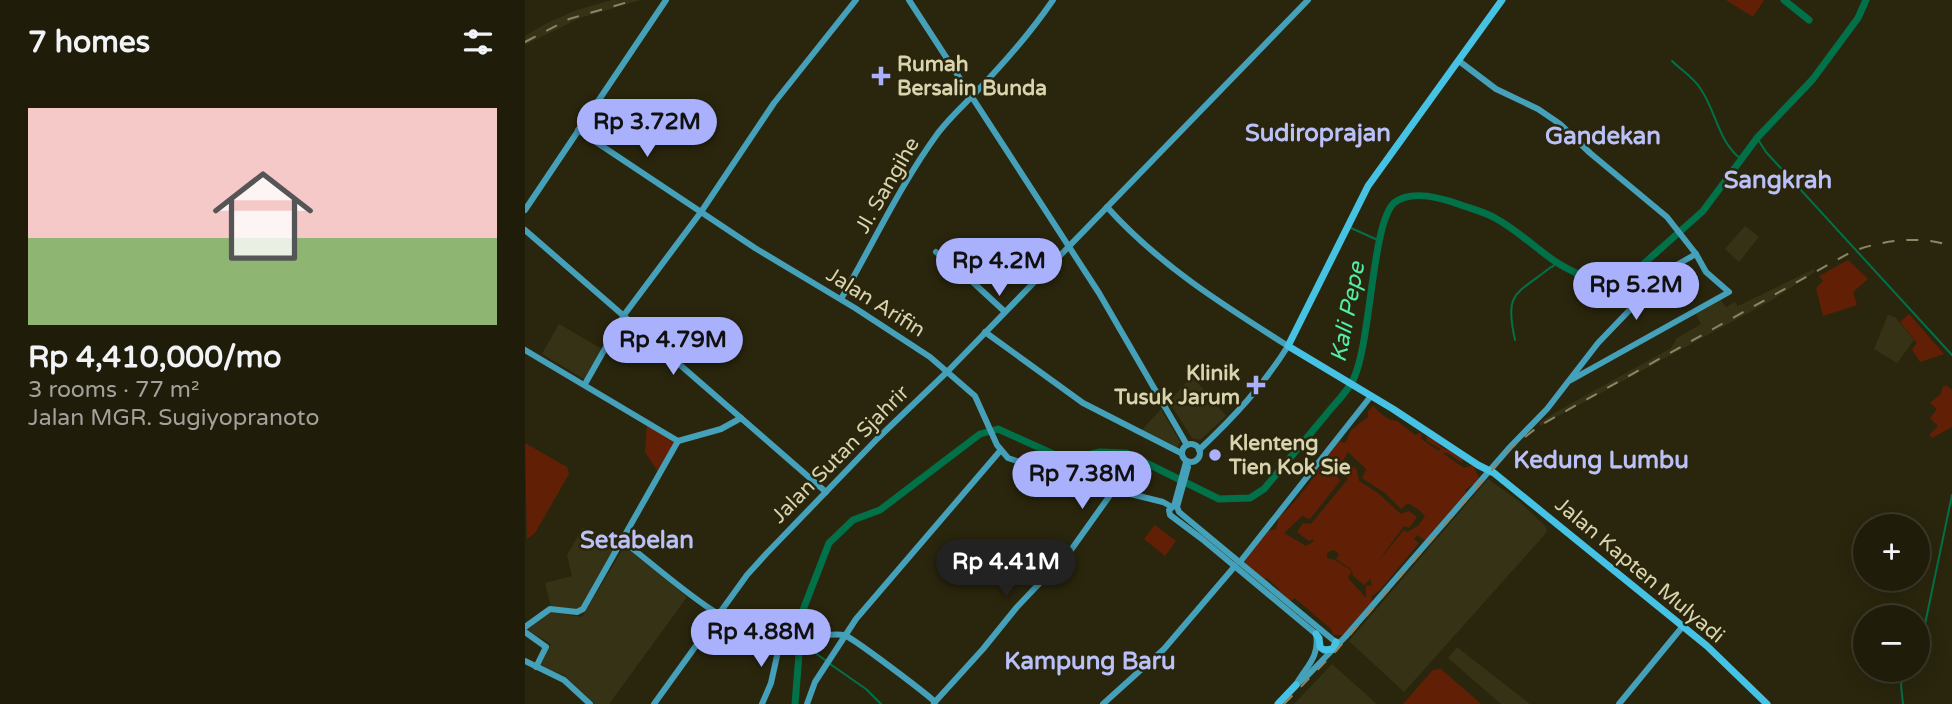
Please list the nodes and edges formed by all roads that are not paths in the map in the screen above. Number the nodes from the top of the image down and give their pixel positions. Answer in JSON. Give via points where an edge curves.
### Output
{"nodes":[{"id":1,"x":856,"y":0,"type":"edge"},
{"id":2,"x":909,"y":0,"type":"edge"},
{"id":3,"x":1053,"y":0,"type":"edge"},
{"id":4,"x":1308,"y":0,"type":"edge"},
{"id":5,"x":1502,"y":0,"type":"edge"},
{"id":6,"x":666,"y":1,"type":"edge"},
{"id":7,"x":1459,"y":61,"type":"junction"},
{"id":8,"x":972,"y":96,"type":"junction"},
{"id":9,"x":578,"y":130,"type":"junction"},
{"id":10,"x":1107,"y":207,"type":"junction"},
{"id":11,"x":525,"y":210,"type":"edge"},
{"id":12,"x":701,"y":212,"type":"junction"},
{"id":13,"x":525,"y":230,"type":"edge"},
{"id":14,"x":1070,"y":246,"type":"junction"},
{"id":15,"x":936,"y":252,"type":"dead end"},
{"id":16,"x":1696,"y":254,"type":"junction"},
{"id":17,"x":1722,"y":287,"type":"junction"},
{"id":18,"x":1722,"y":297,"type":"junction"},
{"id":19,"x":841,"y":299,"type":"junction"},
{"id":20,"x":1004,"y":312,"type":"junction"},
{"id":21,"x":624,"y":315,"type":"junction"},
{"id":22,"x":985,"y":332,"type":"junction"},
{"id":23,"x":1288,"y":346,"type":"junction"},
{"id":24,"x":525,"y":351,"type":"edge"},
{"id":25,"x":948,"y":371,"type":"junction"},
{"id":26,"x":1570,"y":381,"type":"junction"},
{"id":27,"x":585,"y":384,"type":"junction"},
{"id":28,"x":1371,"y":396,"type":"junction"},
{"id":29,"x":741,"y":418,"type":"junction"},
{"id":30,"x":678,"y":440,"type":"junction"},
{"id":31,"x":1187,"y":445,"type":"junction"},
{"id":32,"x":1199,"y":450,"type":"junction"},
{"id":33,"x":1000,"y":451,"type":"junction"},
{"id":34,"x":1181,"y":453,"type":"junction"},
{"id":35,"x":1188,"y":462,"type":"junction"},
{"id":36,"x":1489,"y":471,"type":"junction"},
{"id":37,"x":1112,"y":491,"type":"junction"},
{"id":38,"x":825,"y":492,"type":"junction"},
{"id":39,"x":1174,"y":510,"type":"junction"},
{"id":40,"x":623,"y":541,"type":"junction"},
{"id":41,"x":1237,"y":564,"type":"junction"},
{"id":42,"x":720,"y":615,"type":"junction"},
{"id":43,"x":1683,"y":626,"type":"junction"},
{"id":44,"x":525,"y":630,"type":"edge"},
{"id":45,"x":845,"y":635,"type":"junction"},
{"id":46,"x":1316,"y":635,"type":"junction"},
{"id":47,"x":780,"y":642,"type":"junction"},
{"id":48,"x":1336,"y":645,"type":"junction"},
{"id":49,"x":525,"y":661,"type":"edge"},
{"id":50,"x":1317,"y":661,"type":"junction"},
{"id":51,"x":536,"y":667,"type":"junction"},
{"id":52,"x":1296,"y":685,"type":"joint"},
{"id":53,"x":934,"y":703,"type":"edge"},
{"id":54,"x":590,"y":704,"type":"edge"},
{"id":55,"x":654,"y":704,"type":"edge"},
{"id":56,"x":762,"y":704,"type":"edge"},
{"id":57,"x":807,"y":704,"type":"edge"},
{"id":58,"x":1103,"y":704,"type":"edge"},
{"id":59,"x":1278,"y":704,"type":"edge"},
{"id":60,"x":1619,"y":704,"type":"edge"},
{"id":61,"x":1767,"y":704,"type":"edge"}],
"edges":[{"from":1,"to":12,"type":"main road","via":[[774,103]]},
{"from":2,"to":8,"type":"main road"},
{"from":3,"to":8,"type":"main road","name":"Jl. Sangihe"},
{"from":4,"to":10,"type":"main road","name":"Jalan Sutan Sjahrir"},
{"from":5,"to":7,"type":"main road"},
{"from":6,"to":9,"type":"main road"},
{"from":7,"to":16,"type":"main road","via":[[1496,89],[1552,117],[1662,213]]},
{"from":7,"to":23,"type":"main road","via":[[1368,186]]},
{"from":8,"to":14,"type":"main road"},
{"from":8,"to":19,"type":"main road","name":"Jl. Sangihe","via":[[930,144]]},
{"from":9,"to":11,"type":"main road"},
{"from":9,"to":12,"type":"main road","name":"Jalan Arifin"},
{"from":10,"to":14,"type":"main road","name":"Jalan Sutan Sjahrir"},
{"from":10,"to":23,"type":"main road","name":"Jalan Kapten Mulyadi","via":[[1160,258]]},
{"from":12,"to":19,"type":"main road","name":"Jalan Arifin"},
{"from":12,"to":21,"type":"main road"},
{"from":13,"to":21,"type":"main road"},
{"from":14,"to":20,"type":"main road","name":"Jalan Sutan Sjahrir"},
{"from":14,"to":31,"type":"main road"},
{"from":15,"to":20,"type":"main road"},
{"from":16,"to":17,"type":"main road"},
{"from":16,"to":26,"type":"main road","via":[[1668,270],[1642,296]]},
{"from":17,"to":18,"type":"main road"},
{"from":17,"to":18,"type":"main road","via":[[1729,292]]},
{"from":18,"to":26,"type":"main road"},
{"from":19,"to":25,"type":"main road","name":"Jalan Arifin"},
{"from":20,"to":22,"type":"main road","name":"Jalan Sutan Sjahrir"},
{"from":21,"to":27,"type":"main road"},
{"from":21,"to":29,"type":"main road"},
{"from":22,"to":25,"type":"main road","name":"Jalan Sutan Sjahrir"},
{"from":22,"to":34,"type":"main road","via":[[1063,391]]},
{"from":23,"to":28,"type":"main road","name":"Jalan Kapten Mulyadi"},
{"from":23,"to":32,"type":"main road","via":[[1267,380]]},
{"from":24,"to":27,"type":"main road"},
{"from":25,"to":33,"type":"main road","name":"Jalan Arifin","via":[[975,396]]},
{"from":25,"to":38,"type":"main road","name":"Jalan Sutan Sjahrir"},
{"from":26,"to":36,"type":"main road"},
{"from":27,"to":30,"type":"main road"},
{"from":28,"to":36,"type":"main road","name":"Jalan Kapten Mulyadi"},
{"from":28,"to":41,"type":"main road"},
{"from":29,"to":30,"type":"main road","via":[[721,429]]},
{"from":29,"to":38,"type":"main road"},
{"from":30,"to":40,"type":"main road"},
{"from":31,"to":32,"type":"main road"},
{"from":31,"to":34,"type":"main road"},
{"from":32,"to":35,"type":"main road","via":[[1197,460]]},
{"from":33,"to":37,"type":"main road","via":[[1026,466]]},
{"from":33,"to":45,"type":"main road"},
{"from":34,"to":35,"type":"main road"},
{"from":35,"to":39,"type":"main road"},
{"from":36,"to":43,"type":"main road","name":"Jalan Kapten Mulyadi"},
{"from":36,"to":48,"type":"main road"},
{"from":37,"to":39,"type":"main road"},
{"from":37,"to":53,"type":"main road","via":[[1071,550]]},
{"from":38,"to":42,"type":"main road","name":"Jalan Sutan Sjahrir","via":[[752,569]]},
{"from":39,"to":41,"type":"main road"},
{"from":40,"to":42,"type":"main road"},
{"from":40,"to":44,"type":"main road","via":[[582,611],[550,609]]},
{"from":41,"to":46,"type":"main road"},
{"from":41,"to":48,"type":"main road"},
{"from":41,"to":58,"type":"main road","via":[[1164,649]]},
{"from":42,"to":47,"type":"main road"},
{"from":42,"to":55,"type":"main road","name":"Jalan Sutan Sjahrir"},
{"from":43,"to":60,"type":"main road"},
{"from":43,"to":61,"type":"main road","name":"Jalan Kapten Mulyadi"},
{"from":44,"to":51,"type":"main road","via":[[546,647]]},
{"from":45,"to":47,"type":"main road"},
{"from":45,"to":53,"type":"main road"},
{"from":45,"to":57,"type":"main road","via":[[815,682]]},
{"from":46,"to":48,"type":"main road","via":[[1322,648]]},
{"from":46,"to":50,"type":"main road"},
{"from":47,"to":56,"type":"main road"},
{"from":48,"to":50,"type":"main road"},
{"from":49,"to":51,"type":"main road"},
{"from":50,"to":52,"type":"main road"},
{"from":51,"to":54,"type":"main road","via":[[564,680]]},
{"from":52,"to":59,"type":"main road"}]}
